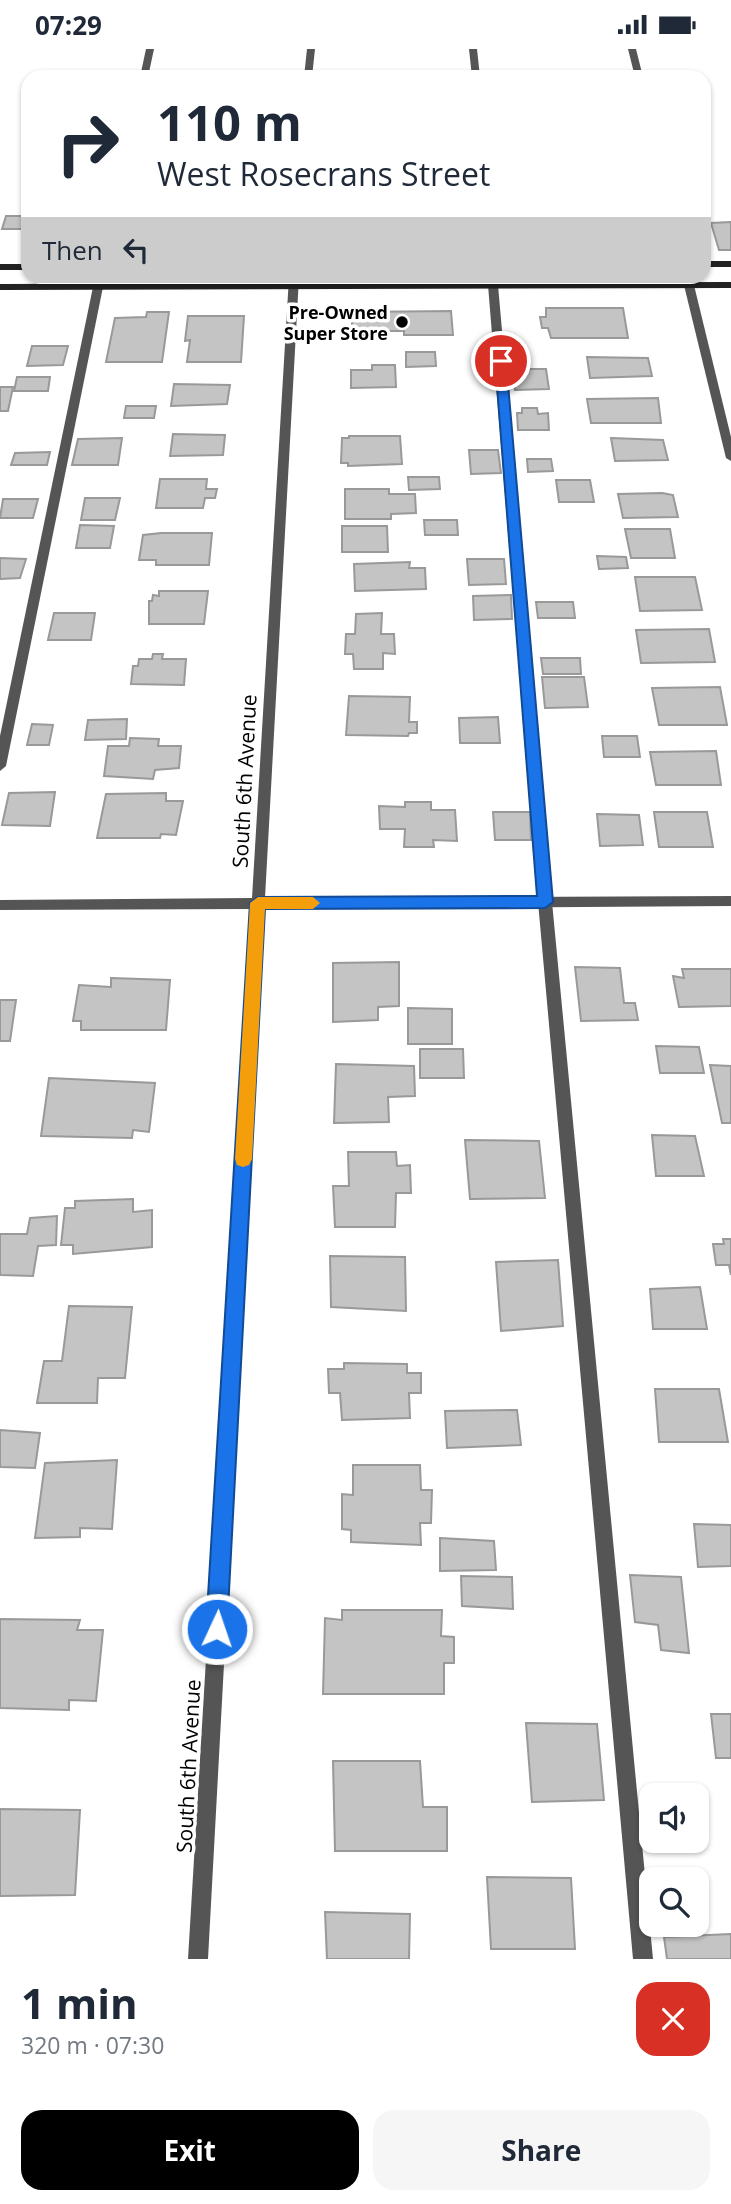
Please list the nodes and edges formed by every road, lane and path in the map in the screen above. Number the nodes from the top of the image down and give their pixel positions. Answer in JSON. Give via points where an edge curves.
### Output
{"nodes":[{"id":1,"x":150,"y":49,"type":"edge"},
{"id":2,"x":311,"y":49,"type":"edge"},
{"id":3,"x":473,"y":49,"type":"edge"},
{"id":4,"x":632,"y":49,"type":"edge"},
{"id":5,"x":146,"y":70,"type":"edge"},
{"id":6,"x":309,"y":70,"type":"edge"},
{"id":7,"x":475,"y":70,"type":"edge"},
{"id":8,"x":637,"y":70,"type":"edge"},
{"id":9,"x":711,"y":264,"type":"edge"},
{"id":10,"x":731,"y":264,"type":"edge"},
{"id":11,"x":0,"y":267,"type":"edge"},
{"id":12,"x":21,"y":267,"type":"edge"},
{"id":13,"x":711,"y":283,"type":"edge"},
{"id":14,"x":196,"y":284,"type":"edge"},
{"id":15,"x":294,"y":284,"type":"edge"},
{"id":16,"x":443,"y":284,"type":"edge"},
{"id":17,"x":542,"y":284,"type":"edge"},
{"id":18,"x":688,"y":284,"type":"edge"},
{"id":19,"x":493,"y":285,"type":"junction"},
{"id":20,"x":731,"y":285,"type":"edge"},
{"id":21,"x":0,"y":287,"type":"edge"},
{"id":22,"x":98,"y":287,"type":"junction"},
{"id":23,"x":731,"y":458,"type":"edge"},
{"id":24,"x":0,"y":765,"type":"edge"},
{"id":25,"x":731,"y":901,"type":"edge"},
{"id":26,"x":545,"y":902,"type":"junction"},
{"id":27,"x":258,"y":903,"type":"junction"},
{"id":28,"x":0,"y":905,"type":"edge"},
{"id":29,"x":198,"y":1959,"type":"edge"},
{"id":30,"x":643,"y":1959,"type":"edge"}],
"edges":[{"from":1,"to":5,"type":"street"},
{"from":2,"to":6,"type":"street"},
{"from":3,"to":7,"type":"street"},
{"from":4,"to":8,"type":"street"},
{"from":9,"to":10,"type":"main road"},
{"from":11,"to":12,"type":"main road"},
{"from":13,"to":20,"type":"main road"},
{"from":14,"to":22,"type":"main road"},
{"from":15,"to":27,"type":"street","name":"South 6th Avenue"},
{"from":16,"to":19,"type":"main road"},
{"from":17,"to":19,"type":"main road"},
{"from":18,"to":23,"type":"street"},
{"from":19,"to":26,"type":"street"},
{"from":21,"to":22,"type":"main road"},
{"from":22,"to":24,"type":"street"},
{"from":25,"to":26,"type":"street"},
{"from":26,"to":27,"type":"street"},
{"from":26,"to":30,"type":"street"},
{"from":27,"to":28,"type":"street"},
{"from":27,"to":29,"type":"street","name":"South 6th Avenue"}]}
